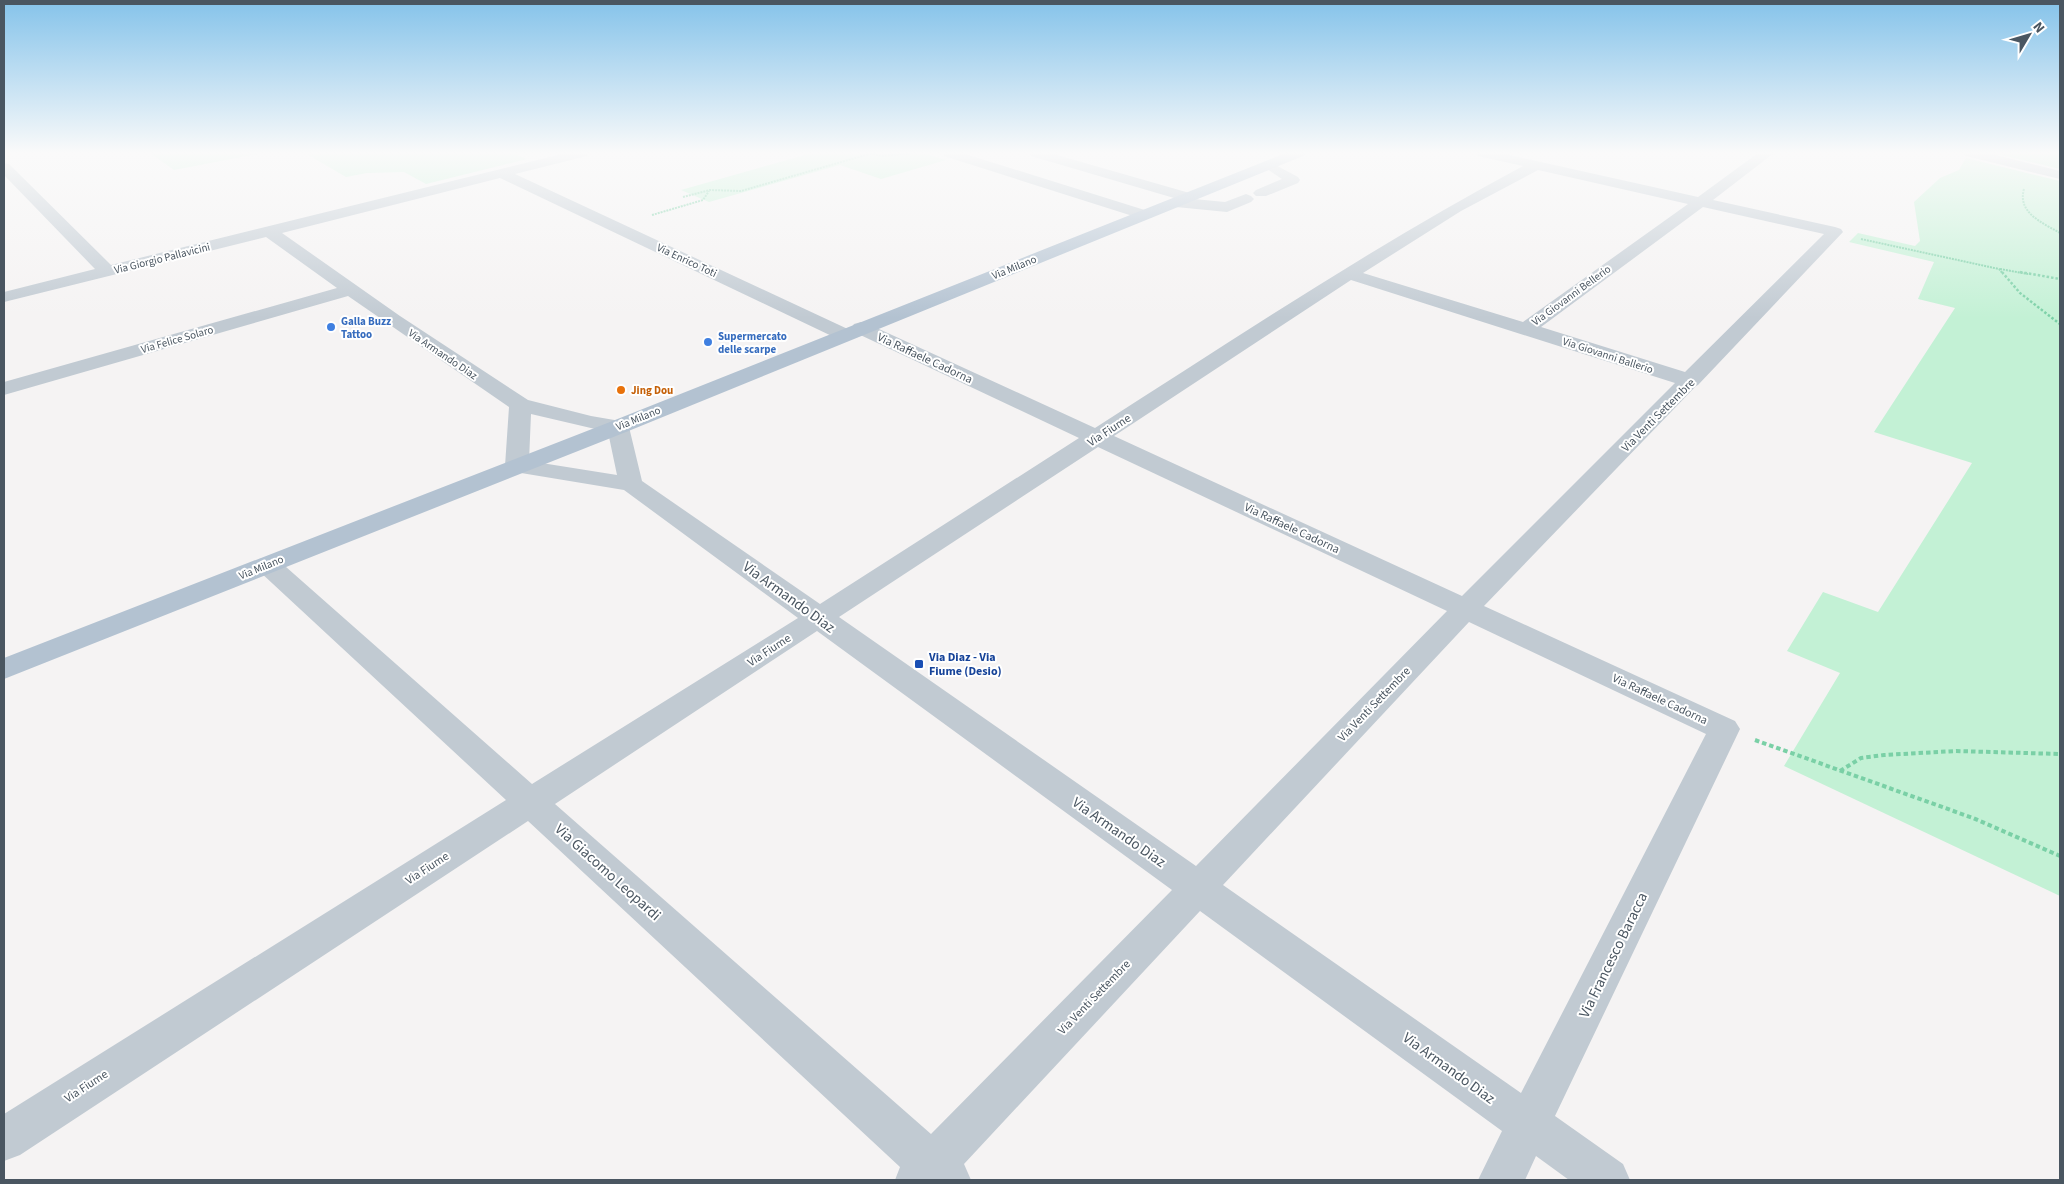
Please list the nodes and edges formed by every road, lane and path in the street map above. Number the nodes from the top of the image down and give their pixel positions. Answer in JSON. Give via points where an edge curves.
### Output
{"nodes":[{"id":1,"x":45,"y":208,"type":"edge"},
{"id":2,"x":359,"y":208,"type":"edge"},
{"id":3,"x":578,"y":208,"type":"edge"},
{"id":4,"x":675,"y":208,"type":"edge"},
{"id":5,"x":1127,"y":208,"type":"edge"},
{"id":6,"x":1160,"y":208,"type":"edge"},
{"id":7,"x":1456,"y":208,"type":"edge"},
{"id":8,"x":1688,"y":208,"type":"edge"},
{"id":9,"x":1730,"y":208,"type":"edge"},
{"id":10,"x":2025,"y":208,"type":"edge"},
{"id":11,"x":1145,"y":214,"type":"junction"},
{"id":12,"x":615,"y":226,"type":"junction"},
{"id":13,"x":269,"y":231,"type":"junction"},
{"id":14,"x":1835,"y":232,"type":"junction"},
{"id":15,"x":2060,"y":233,"type":"edge"},
{"id":16,"x":1999,"y":269,"type":"junction"},
{"id":17,"x":107,"y":271,"type":"junction"},
{"id":18,"x":1349,"y":274,"type":"junction"},
{"id":19,"x":2060,"y":279,"type":"edge"},
{"id":20,"x":350,"y":290,"type":"junction"},
{"id":21,"x":4,"y":297,"type":"edge"},
{"id":22,"x":2060,"y":324,"type":"edge"},
{"id":23,"x":1526,"y":329,"type":"junction"},
{"id":24,"x":853,"y":332,"type":"junction"},
{"id":25,"x":1691,"y":381,"type":"junction"},
{"id":26,"x":4,"y":389,"type":"edge"},
{"id":27,"x":520,"y":406,"type":"junction"},
{"id":28,"x":618,"y":427,"type":"junction"},
{"id":29,"x":1098,"y":437,"type":"junction"},
{"id":30,"x":517,"y":466,"type":"junction"},
{"id":31,"x":631,"y":484,"type":"junction"},
{"id":32,"x":268,"y":564,"type":"junction"},
{"id":33,"x":1465,"y":609,"type":"junction"},
{"id":34,"x":818,"y":618,"type":"junction"},
{"id":35,"x":4,"y":669,"type":"edge"},
{"id":36,"x":1724,"y":729,"type":"junction"},
{"id":37,"x":2060,"y":754,"type":"edge"},
{"id":38,"x":1839,"y":771,"type":"junction"},
{"id":39,"x":530,"y":802,"type":"junction"},
{"id":40,"x":2060,"y":856,"type":"edge"},
{"id":41,"x":1198,"y":889,"type":"junction"},
{"id":42,"x":1529,"y":1125,"type":"junction"},
{"id":43,"x":4,"y":1139,"type":"edge"},
{"id":44,"x":933,"y":1175,"type":"edge"},
{"id":45,"x":1501,"y":1180,"type":"edge"},
{"id":46,"x":1607,"y":1180,"type":"edge"}],
"edges":[{"from":1,"to":17,"type":"street"},
{"from":2,"to":13,"type":"street","name":"Via Giorgio Pallavicini"},
{"from":3,"to":12,"type":"street","name":"Via Enrico Toti"},
{"from":4,"to":12,"type":"path"},
{"from":5,"to":11,"type":"street"},
{"from":6,"to":11,"type":"main road","name":"Via Milano"},
{"from":7,"to":18,"type":"street","name":"Via Fiume"},
{"from":8,"to":23,"type":"street","name":"Via Giovanni Bellerio"},
{"from":9,"to":14,"type":"street"},
{"from":10,"to":15,"type":"path"},
{"from":11,"to":24,"type":"main road","name":"Via Milano"},
{"from":12,"to":24,"type":"street","name":"Via Enrico Toti"},
{"from":13,"to":17,"type":"street","name":"Via Giorgio Pallavicini"},
{"from":13,"to":20,"type":"street","name":"Via Armando Diaz"},
{"from":14,"to":16,"type":"path"},
{"from":14,"to":25,"type":"street","name":"Via Venti Settembre"},
{"from":16,"to":19,"type":"path"},
{"from":16,"to":22,"type":"path","via":[[2020,293]]},
{"from":17,"to":21,"type":"street","name":"Via Giorgio Pallavicini"},
{"from":18,"to":23,"type":"street","name":"Via Giovanni Bellerio"},
{"from":18,"to":29,"type":"street","name":"Via Fiume"},
{"from":20,"to":26,"type":"street","name":"Via Felice Solaro"},
{"from":20,"to":27,"type":"street","name":"Via Armando Diaz"},
{"from":23,"to":25,"type":"street","name":"Via Giovanni Ballerio"},
{"from":24,"to":28,"type":"main road","name":"Via Milano"},
{"from":24,"to":29,"type":"street","name":"Via Raffaele Cadorna"},
{"from":25,"to":33,"type":"street","name":"Via Venti Settembre"},
{"from":27,"to":28,"type":"street","name":"Via Armando Diaz"},
{"from":27,"to":30,"type":"street"},
{"from":28,"to":30,"type":"main road","name":"Via Milano"},
{"from":28,"to":31,"type":"street"},
{"from":29,"to":33,"type":"street","name":"Via Raffaele Cadorna"},
{"from":29,"to":34,"type":"street","name":"Via Fiume"},
{"from":30,"to":31,"type":"street","name":"Via Armando Diaz"},
{"from":30,"to":32,"type":"main road","name":"Via Milano"},
{"from":31,"to":34,"type":"street","name":"Via Armando Diaz"},
{"from":32,"to":35,"type":"main road","name":"Via Milano"},
{"from":32,"to":39,"type":"street","name":"Via Giacomo Leopardi"},
{"from":33,"to":36,"type":"street","name":"Via Raffaele Cadorna"},
{"from":33,"to":41,"type":"street","name":"Via Venti Settembre"},
{"from":34,"to":39,"type":"street","name":"Via Fiume"},
{"from":34,"to":41,"type":"street","name":"Via Armando Diaz"},
{"from":36,"to":38,"type":"path"},
{"from":36,"to":42,"type":"street","name":"Via Francesco Baracca"},
{"from":37,"to":38,"type":"path","via":[[1956,751],[1884,755],[1861,758]]},
{"from":38,"to":40,"type":"path","via":[[1973,818]]},
{"from":39,"to":43,"type":"street","name":"Via Fiume"},
{"from":39,"to":44,"type":"street","name":"Via Giacomo Leopardi"},
{"from":41,"to":42,"type":"street","name":"Via Armando Diaz"},
{"from":41,"to":44,"type":"street","name":"Via Venti Settembre"},
{"from":42,"to":45,"type":"street","name":"Via Francesco Baracca"},
{"from":42,"to":46,"type":"street","name":"Via Armando Diaz"}]}
